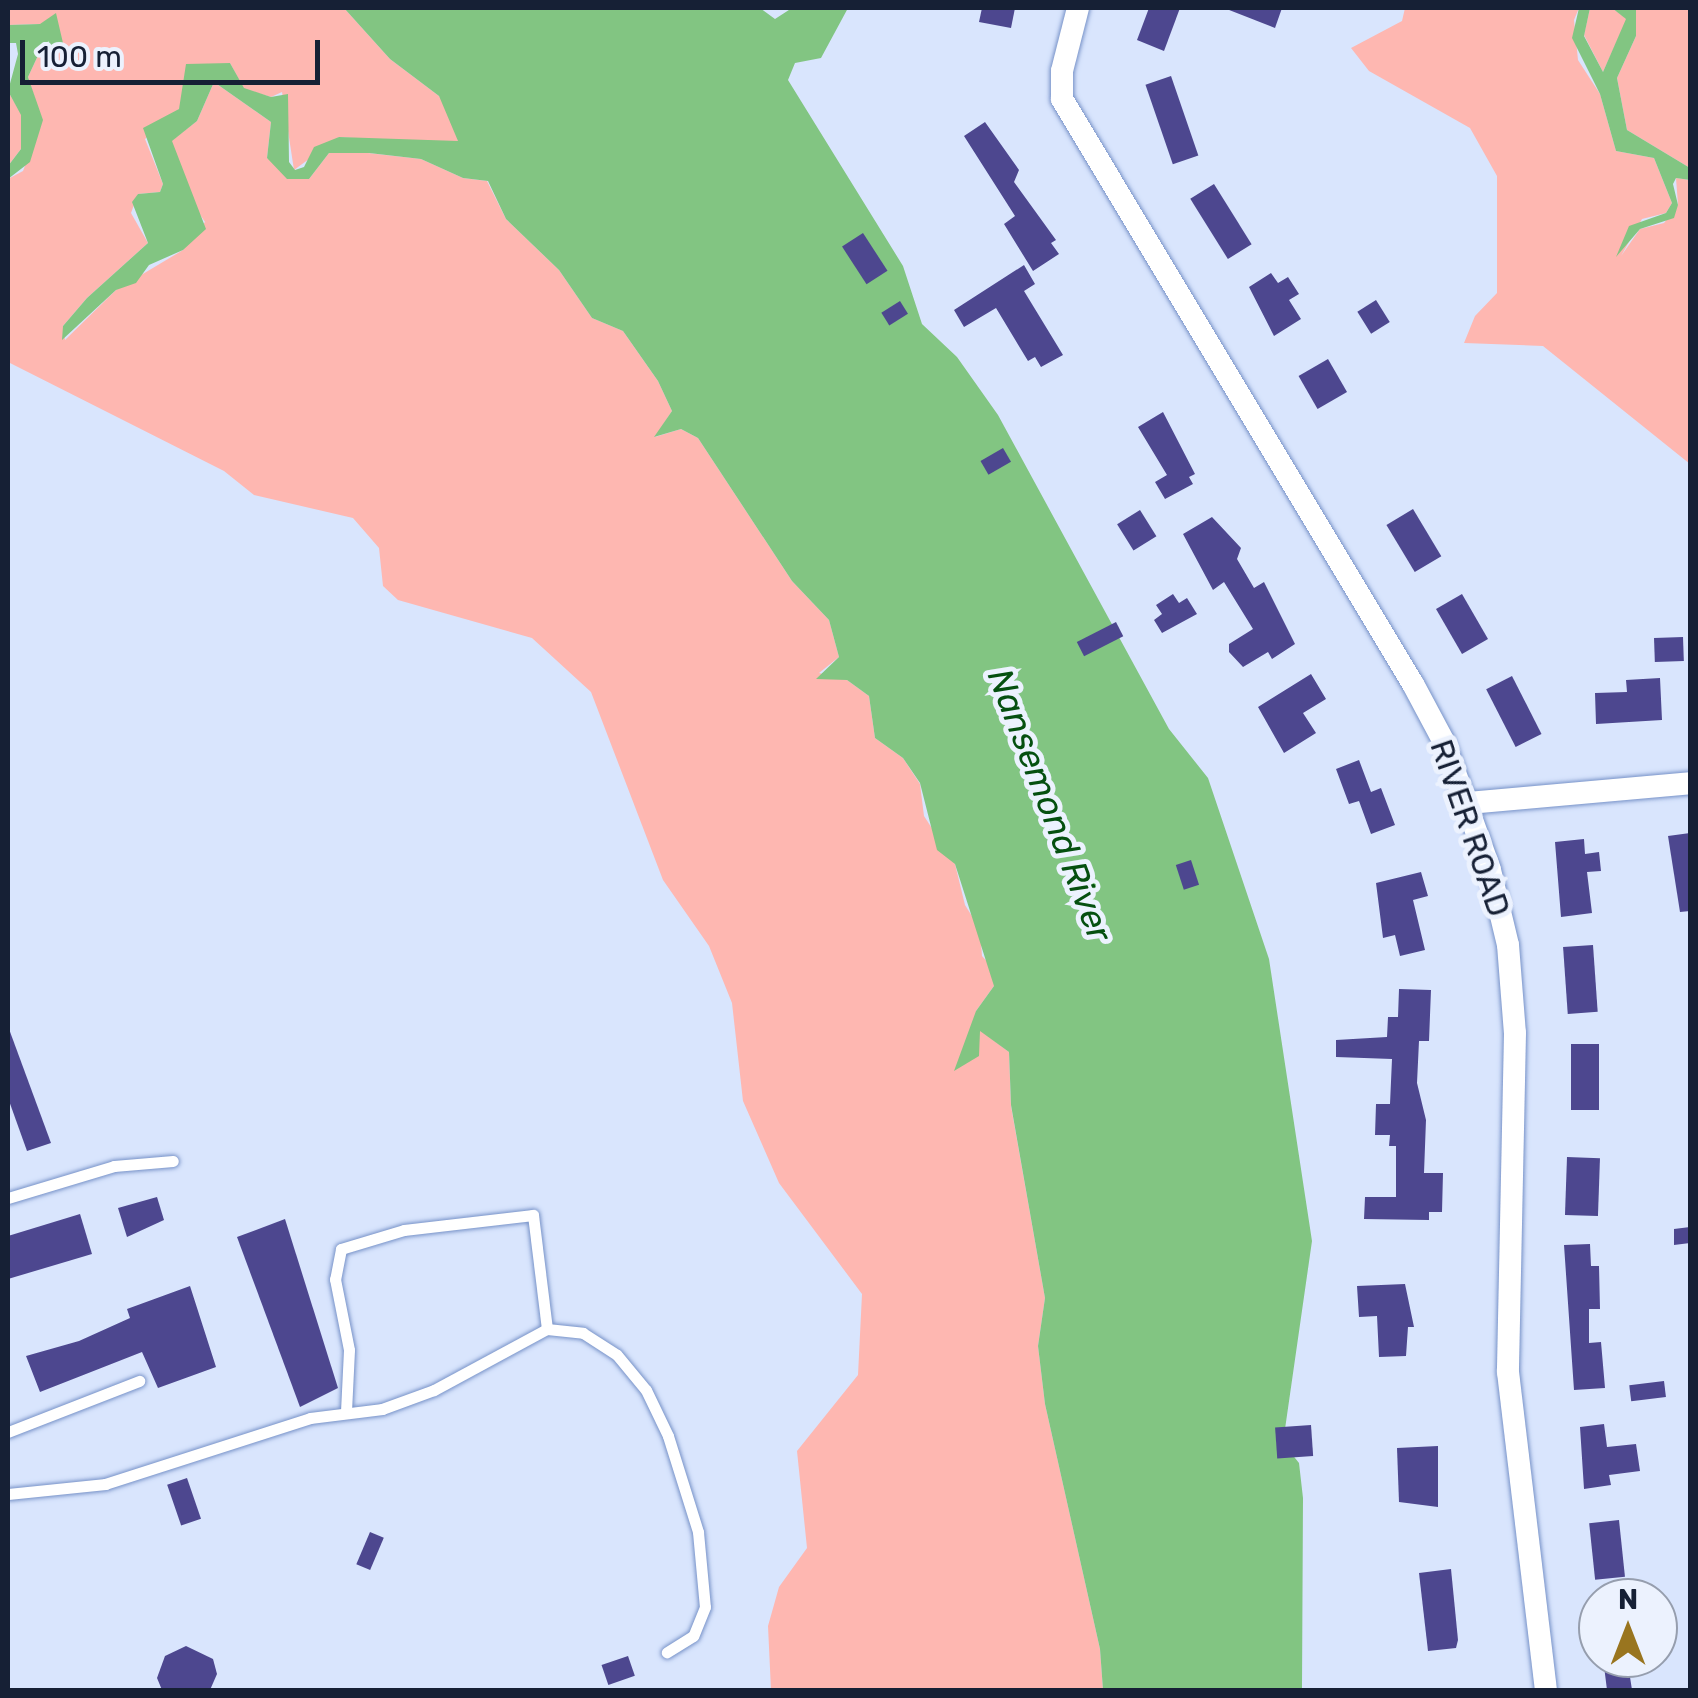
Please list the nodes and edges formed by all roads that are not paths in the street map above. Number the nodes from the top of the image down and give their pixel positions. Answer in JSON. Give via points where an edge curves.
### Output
{"nodes":[{"id":1,"x":1078,"y":8,"type":"edge"},
{"id":2,"x":1690,"y":783,"type":"edge"},
{"id":3,"x":1468,"y":803,"type":"junction"},
{"id":4,"x":173,"y":1161,"type":"dead end"},
{"id":5,"x":8,"y":1198,"type":"edge"},
{"id":6,"x":546,"y":1329,"type":"junction"},
{"id":7,"x":139,"y":1380,"type":"dead end"},
{"id":8,"x":346,"y":1412,"type":"junction"},
{"id":9,"x":8,"y":1432,"type":"edge"},
{"id":10,"x":8,"y":1494,"type":"edge"},
{"id":11,"x":667,"y":1652,"type":"dead end"},
{"id":12,"x":1546,"y":1690,"type":"edge"}],
"edges":[{"from":1,"to":3,"type":"street","name":"RIVER ROAD","via":[[1062,70],[1062,99],[1414,684]]},
{"from":2,"to":3,"type":"street"},
{"from":3,"to":12,"type":"street","name":"RIVER ROAD","via":[[1512,978],[1508,1372]]},
{"from":4,"to":5,"type":"lane","via":[[114,1166]]},
{"from":6,"to":8,"type":"lane","via":[[404,1404]]},
{"from":6,"to":8,"type":"lane","via":[[533,1215],[504,1214],[360,1240],[341,1250],[334,1279],[349,1350]]},
{"from":6,"to":11,"type":"lane","via":[[583,1333],[617,1355],[646,1390],[668,1436],[698,1532],[705,1607],[694,1636]]},
{"from":7,"to":9,"type":"lane"},
{"from":8,"to":10,"type":"lane","via":[[105,1484]]}]}
